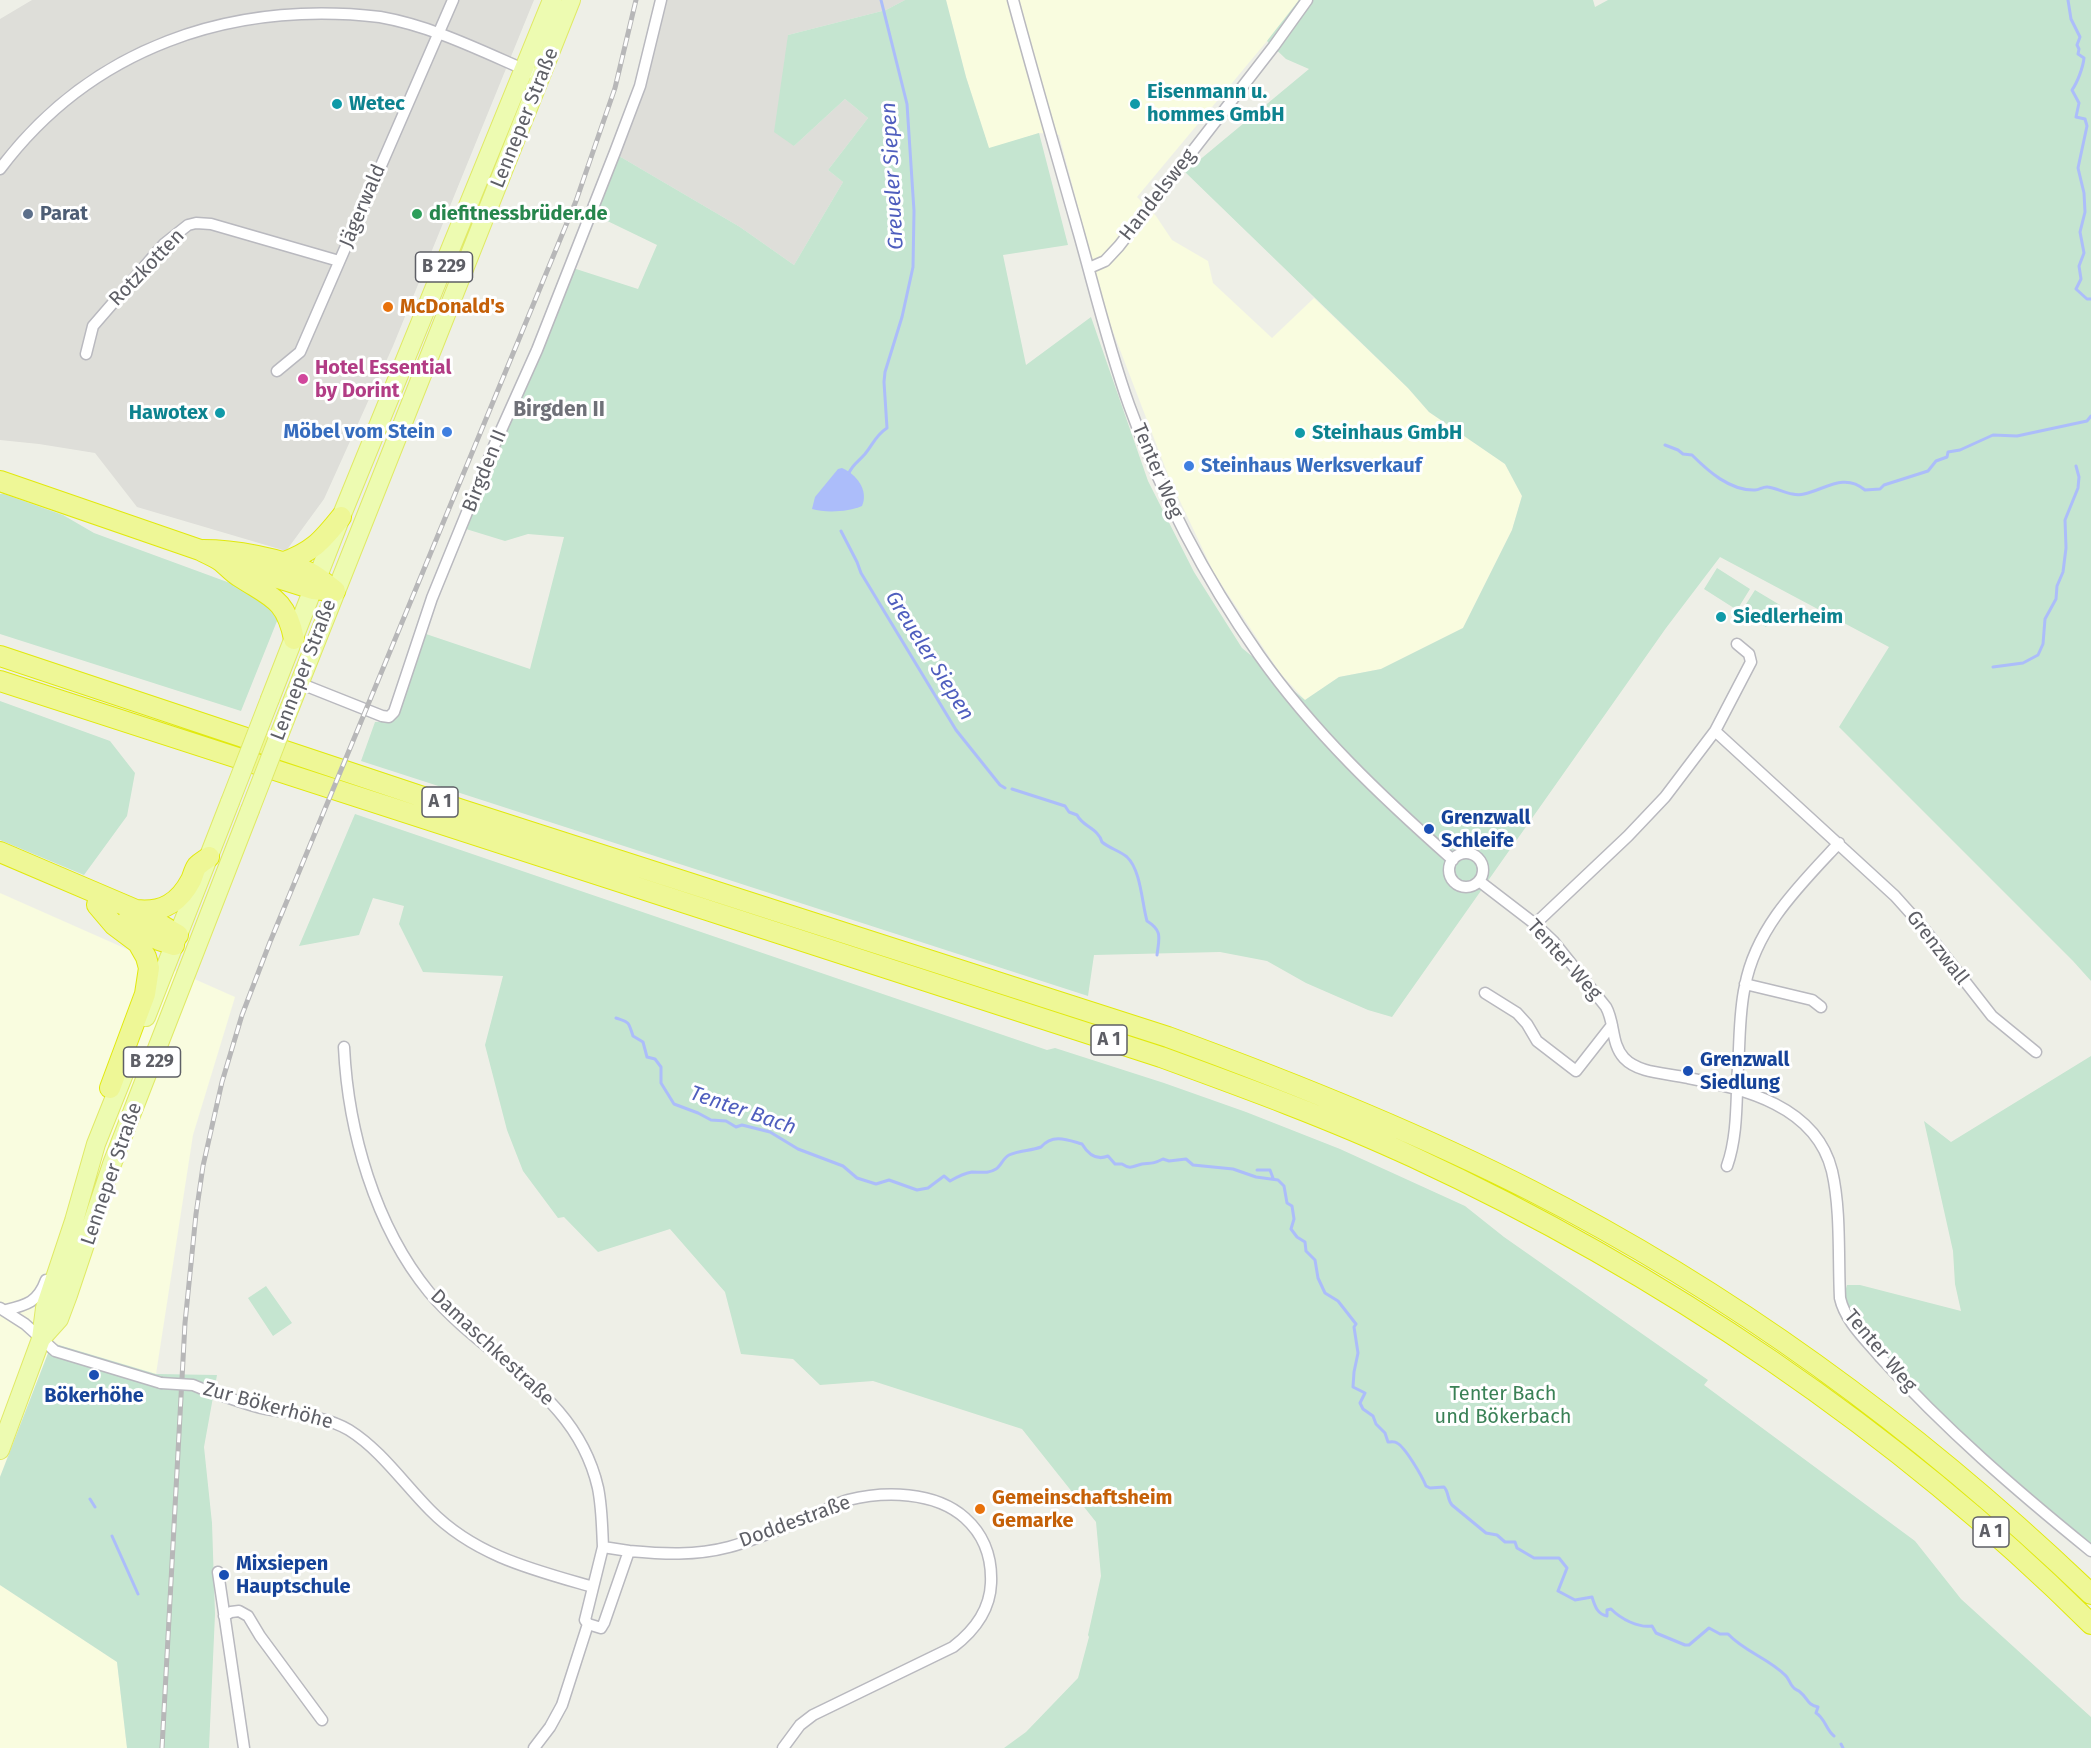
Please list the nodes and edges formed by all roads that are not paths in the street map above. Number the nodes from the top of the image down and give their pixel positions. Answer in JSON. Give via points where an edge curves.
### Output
{"nodes":[{"id":1,"x":453,"y":0,"type":"edge"},
{"id":2,"x":552,"y":0,"type":"edge"},
{"id":3,"x":571,"y":0,"type":"edge"},
{"id":4,"x":661,"y":0,"type":"edge"},
{"id":5,"x":1013,"y":0,"type":"edge"},
{"id":6,"x":1307,"y":0,"type":"edge"},
{"id":7,"x":438,"y":33,"type":"junction"},
{"id":8,"x":524,"y":69,"type":"junction"},
{"id":9,"x":542,"y":76,"type":"junction"},
{"id":10,"x":0,"y":169,"type":"edge"},
{"id":11,"x":339,"y":261,"type":"junction"},
{"id":12,"x":1089,"y":268,"type":"junction"},
{"id":13,"x":86,"y":354,"type":"dead end"},
{"id":14,"x":277,"y":371,"type":"dead end"},
{"id":15,"x":0,"y":481,"type":"edge"},
{"id":16,"x":341,"y":517,"type":"junction"},
{"id":17,"x":200,"y":550,"type":"junction"},
{"id":18,"x":282,"y":563,"type":"junction"},
{"id":19,"x":226,"y":566,"type":"junction"},
{"id":20,"x":315,"y":583,"type":"junction"},
{"id":21,"x":335,"y":591,"type":"junction"},
{"id":22,"x":294,"y":639,"type":"junction"},
{"id":23,"x":1737,"y":644,"type":"dead end"},
{"id":24,"x":0,"y":656,"type":"edge"},
{"id":25,"x":0,"y":681,"type":"edge"},
{"id":26,"x":299,"y":683,"type":"junction"},
{"id":27,"x":33,"y":692,"type":"junction"},
{"id":28,"x":0,"y":694,"type":"edge"},
{"id":29,"x":1715,"y":731,"type":"junction"},
{"id":30,"x":1839,"y":843,"type":"junction"},
{"id":31,"x":0,"y":852,"type":"edge"},
{"id":32,"x":208,"y":857,"type":"junction"},
{"id":33,"x":1453,"y":860,"type":"junction"},
{"id":34,"x":0,"y":861,"type":"edge"},
{"id":35,"x":1479,"y":881,"type":"junction"},
{"id":36,"x":97,"y":905,"type":"junction"},
{"id":37,"x":136,"y":910,"type":"junction"},
{"id":38,"x":1535,"y":924,"type":"junction"},
{"id":39,"x":176,"y":940,"type":"junction"},
{"id":40,"x":196,"y":949,"type":"junction"},
{"id":41,"x":1745,"y":984,"type":"junction"},
{"id":42,"x":1485,"y":993,"type":"dead end"},
{"id":43,"x":1821,"y":1007,"type":"dead end"},
{"id":44,"x":1612,"y":1025,"type":"junction"},
{"id":45,"x":345,"y":1047,"type":"dead end"},
{"id":46,"x":2036,"y":1052,"type":"dead end"},
{"id":47,"x":1737,"y":1090,"type":"junction"},
{"id":48,"x":111,"y":1096,"type":"junction"},
{"id":49,"x":1726,"y":1166,"type":"dead end"},
{"id":50,"x":63,"y":1256,"type":"junction"},
{"id":51,"x":3,"y":1309,"type":"edge"},
{"id":52,"x":41,"y":1339,"type":"junction"},
{"id":53,"x":0,"y":1450,"type":"edge"},
{"id":54,"x":603,"y":1547,"type":"junction"},
{"id":55,"x":629,"y":1551,"type":"junction"},
{"id":56,"x":2091,"y":1551,"type":"edge"},
{"id":57,"x":218,"y":1572,"type":"dead end"},
{"id":58,"x":593,"y":1587,"type":"junction"},
{"id":59,"x":2091,"y":1594,"type":"edge"},
{"id":60,"x":224,"y":1616,"type":"junction"},
{"id":61,"x":588,"y":1624,"type":"junction"},
{"id":62,"x":2091,"y":1624,"type":"edge"},
{"id":63,"x":322,"y":1720,"type":"dead end"},
{"id":64,"x":244,"y":1743,"type":"edge"},
{"id":65,"x":252,"y":1748,"type":"edge"},
{"id":66,"x":534,"y":1748,"type":"edge"},
{"id":67,"x":783,"y":1748,"type":"edge"}],
"edges":[{"from":1,"to":7,"type":"street","name":"Jägerwald"},
{"from":2,"to":8,"type":"main road","name":"Lenneper Straße","number":"B 229"},
{"from":3,"to":9,"type":"main road","name":"Lenneper Straße","number":"B 229"},
{"from":4,"to":26,"type":"street","name":"Birgden II","via":[[640,86],[537,350],[432,598],[394,712],[389,717],[382,716]]},
{"from":5,"to":12,"type":"street","name":"Tenter Weg"},
{"from":6,"to":12,"type":"street","name":"Handelsweg","via":[[1119,246],[1105,261]]},
{"from":7,"to":8,"type":"street"},
{"from":7,"to":10,"type":"street","via":[[382,18],[300,11],[201,26],[154,43],[99,73],[43,118]]},
{"from":7,"to":11,"type":"street","name":"Jägerwald"},
{"from":8,"to":9,"type":"street"},
{"from":8,"to":16,"type":"main road","name":"Lenneper Straße","number":"B 229"},
{"from":9,"to":21,"type":"main road","name":"Lenneper Straße","number":"B 229"},
{"from":11,"to":13,"type":"street","name":"Rotzkotten","via":[[211,224],[188,225],[164,244],[93,326]]},
{"from":11,"to":14,"type":"street","name":"Jägerwald","via":[[300,352]]},
{"from":12,"to":33,"type":"street","name":"Tenter Weg","via":[[1138,427],[1169,501],[1211,581],[1259,655],[1326,740]]},
{"from":15,"to":17,"type":"highway"},
{"from":16,"to":18,"type":"highway","via":[[310,551]]},
{"from":16,"to":20,"type":"main road","name":"Lenneper Straße","number":"B 229"},
{"from":17,"to":18,"type":"highway","via":[[225,550]]},
{"from":17,"to":19,"type":"highway"},
{"from":18,"to":20,"type":"highway","via":[[305,570]]},
{"from":19,"to":20,"type":"highway"},
{"from":19,"to":22,"type":"highway","via":[[277,601],[287,615]]},
{"from":20,"to":21,"type":"highway"},
{"from":20,"to":22,"type":"main road","name":"Lenneper Straße","number":"B 229"},
{"from":21,"to":26,"type":"main road","name":"Lenneper Straße","number":"B 229"},
{"from":22,"to":32,"type":"main road","name":"Lenneper Straße","number":"B 229","bridge":true},
{"from":23,"to":29,"type":"street","via":[[1749,654],[1750,662]]},
{"from":24,"to":59,"type":"highway","number":"A 1","via":[[462,810],[1168,1037],[1408,1131],[1594,1226],[1697,1286],[1830,1374],[1984,1496]]},
{"from":25,"to":27,"type":"highway","number":"A 1"},
{"from":26,"to":40,"type":"main road","name":"Lenneper Straße","number":"B 229","bridge":true},
{"from":27,"to":28,"type":"highway","via":[[14,698]]},
{"from":27,"to":62,"type":"highway","number":"A 1","via":[[1161,1057],[1265,1094],[1413,1157],[1563,1233],[1756,1351],[1971,1514]]},
{"from":29,"to":30,"type":"street","name":"Grenzwall"},
{"from":29,"to":38,"type":"street","via":[[1645,819]]},
{"from":30,"to":41,"type":"street","via":[[1774,916],[1756,950]]},
{"from":30,"to":46,"type":"street","name":"Grenzwall","via":[[1921,925],[1992,1016]]},
{"from":31,"to":37,"type":"highway"},
{"from":32,"to":37,"type":"highway","via":[[196,867],[175,902],[162,909]]},
{"from":32,"to":39,"type":"main road","name":"Lenneper Straße","number":"B 229"},
{"from":33,"to":35,"type":"street","via":[[1462,854],[1478,859],[1482,870]]},
{"from":33,"to":35,"type":"street","via":[[1449,871],[1453,881],[1469,887]]},
{"from":34,"to":36,"type":"highway"},
{"from":35,"to":38,"type":"street","name":"Tenter Weg"},
{"from":36,"to":39,"type":"highway","via":[[159,940]]},
{"from":36,"to":48,"type":"highway","via":[[114,925],[138,943],[148,968],[146,994]]},
{"from":37,"to":39,"type":"highway"},
{"from":38,"to":44,"type":"street","name":"Tenter Weg","via":[[1597,994]]},
{"from":39,"to":40,"type":"main road"},
{"from":39,"to":48,"type":"main road","name":"Lenneper Straße","number":"B 229"},
{"from":40,"to":52,"type":"main road","name":"Lenneper Straße","number":"B 229","via":[[112,1164],[69,1295],[59,1319]]},
{"from":41,"to":43,"type":"street","via":[[1812,1000]]},
{"from":41,"to":47,"type":"street"},
{"from":42,"to":44,"type":"street","via":[[1517,1013],[1537,1041],[1576,1071]]},
{"from":44,"to":47,"type":"street","name":"Tenter Weg","via":[[1618,1050],[1635,1066]]},
{"from":45,"to":54,"type":"street","name":"Damaschkestraße","via":[[357,1140],[388,1227],[415,1272],[448,1313],[536,1387],[569,1423],[598,1488]]},
{"from":47,"to":49,"type":"street","via":[[1732,1151]]},
{"from":47,"to":56,"type":"street","name":"Tenter Weg","via":[[1779,1105],[1808,1126],[1822,1146],[1832,1170],[1836,1195],[1841,1305],[1864,1339],[1995,1471]]},
{"from":48,"to":50,"type":"main road","name":"Lenneper Straße","number":"B 229"},
{"from":50,"to":51,"type":"street","via":[[36,1299]]},
{"from":50,"to":52,"type":"main road","name":"Lenneper Straße","number":"B 229","via":[[45,1308]]},
{"from":51,"to":52,"type":"street","name":"Zur Bökerhöhe"},
{"from":52,"to":53,"type":"main road","name":"Lenneper Straße","number":"B 229"},
{"from":52,"to":58,"type":"street","name":"Zur Bökerhöhe","bridge":true,"via":[[65,1355],[161,1383],[194,1385],[259,1407],[343,1427],[370,1446],[432,1512],[476,1545],[519,1565]]},
{"from":54,"to":55,"type":"street","name":"Doddestraße"},
{"from":54,"to":58,"type":"street","name":"Damaschkestraße"},
{"from":55,"to":61,"type":"street","via":[[603,1626]]},
{"from":55,"to":67,"type":"street","name":"Doddestraße","via":[[681,1554],[727,1547],[846,1501],[877,1496],[932,1499],[958,1511],[975,1528],[987,1549],[991,1584],[983,1614],[971,1632],[952,1647],[813,1715]]},
{"from":57,"to":60,"type":"street"},
{"from":58,"to":61,"type":"street","name":"Damaschkestraße","via":[[585,1617]]},
{"from":60,"to":63,"type":"street","via":[[240,1611],[248,1616]]},
{"from":60,"to":64,"type":"street"},
{"from":61,"to":66,"type":"street","via":[[562,1705]]},
{"from":64,"to":65,"type":"street"}]}
